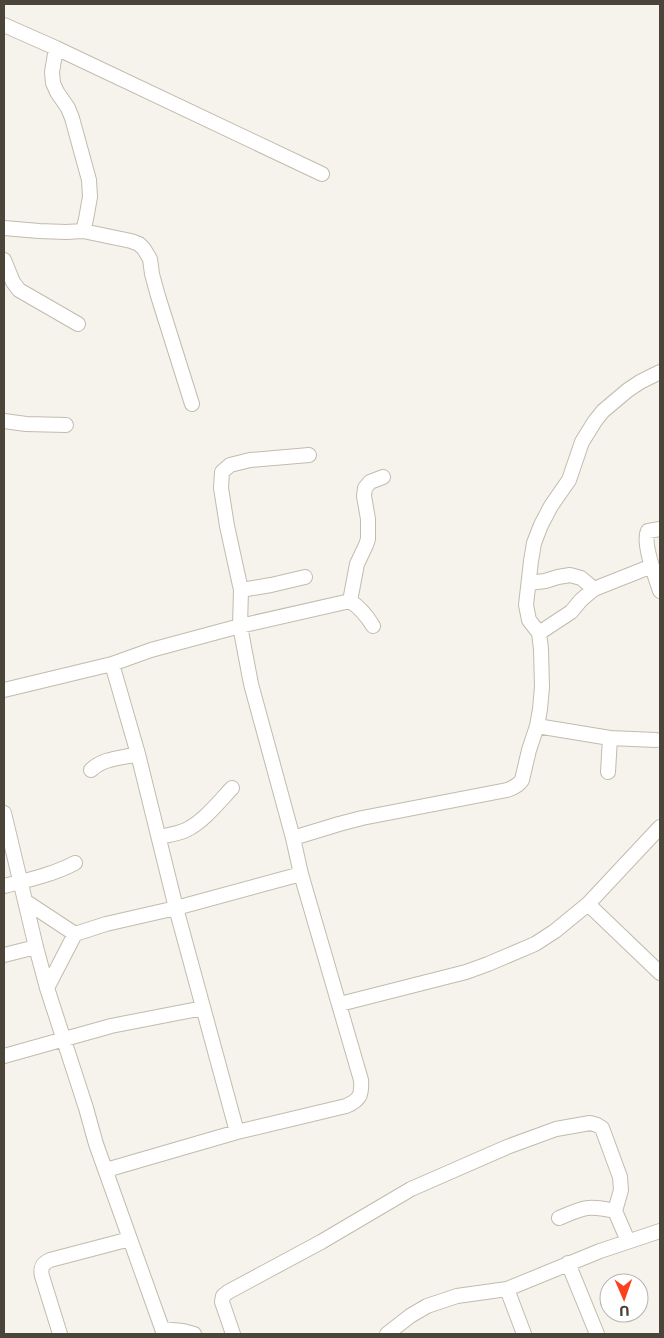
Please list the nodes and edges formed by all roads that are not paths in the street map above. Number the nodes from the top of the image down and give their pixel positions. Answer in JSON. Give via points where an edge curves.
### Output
{"nodes":[{"id":1,"x":4,"y":25,"type":"edge"},
{"id":2,"x":56,"y":48,"type":"junction"},
{"id":3,"x":322,"y":174,"type":"dead end"},
{"id":4,"x":4,"y":228,"type":"edge"},
{"id":5,"x":83,"y":230,"type":"junction"},
{"id":6,"x":4,"y":260,"type":"edge"},
{"id":7,"x":78,"y":324,"type":"dead end"},
{"id":8,"x":660,"y":372,"type":"edge"},
{"id":9,"x":192,"y":404,"type":"dead end"},
{"id":10,"x":4,"y":421,"type":"edge"},
{"id":11,"x":66,"y":425,"type":"dead end"},
{"id":12,"x":309,"y":455,"type":"dead end"},
{"id":13,"x":383,"y":477,"type":"dead end"},
{"id":14,"x":660,"y":529,"type":"edge"},
{"id":15,"x":652,"y":566,"type":"junction"},
{"id":16,"x":305,"y":577,"type":"dead end"},
{"id":17,"x":529,"y":583,"type":"junction"},
{"id":18,"x":594,"y":589,"type":"junction"},
{"id":19,"x":241,"y":590,"type":"junction"},
{"id":20,"x":660,"y":591,"type":"edge"},
{"id":21,"x":350,"y":601,"type":"junction"},
{"id":22,"x":240,"y":626,"type":"junction"},
{"id":23,"x":374,"y":626,"type":"dead end"},
{"id":24,"x":539,"y":633,"type":"junction"},
{"id":25,"x":112,"y":664,"type":"junction"},
{"id":26,"x":4,"y":690,"type":"edge"},
{"id":27,"x":537,"y":726,"type":"junction"},
{"id":28,"x":610,"y":738,"type":"junction"},
{"id":29,"x":656,"y":740,"type":"dead end"},
{"id":30,"x":138,"y":754,"type":"junction"},
{"id":31,"x":91,"y":770,"type":"dead end"},
{"id":32,"x":608,"y":772,"type":"dead end"},
{"id":33,"x":232,"y":788,"type":"dead end"},
{"id":34,"x":4,"y":813,"type":"edge"},
{"id":35,"x":660,"y":827,"type":"edge"},
{"id":36,"x":159,"y":837,"type":"junction"},
{"id":37,"x":293,"y":838,"type":"junction"},
{"id":38,"x":75,"y":863,"type":"dead end"},
{"id":39,"x":301,"y":874,"type":"junction"},
{"id":40,"x":20,"y":882,"type":"junction"},
{"id":41,"x":4,"y":886,"type":"edge"},
{"id":42,"x":26,"y":901,"type":"junction"},
{"id":43,"x":588,"y":904,"type":"junction"},
{"id":44,"x":176,"y":908,"type":"junction"},
{"id":45,"x":75,"y":934,"type":"junction"},
{"id":46,"x":36,"y":947,"type":"junction"},
{"id":47,"x":4,"y":955,"type":"edge"},
{"id":48,"x":660,"y":973,"type":"edge"},
{"id":49,"x":47,"y":988,"type":"junction"},
{"id":50,"x":340,"y":1004,"type":"junction"},
{"id":51,"x":203,"y":1008,"type":"junction"},
{"id":52,"x":63,"y":1039,"type":"junction"},
{"id":53,"x":4,"y":1056,"type":"edge"},
{"id":54,"x":237,"y":1132,"type":"junction"},
{"id":55,"x":106,"y":1170,"type":"junction"},
{"id":56,"x":616,"y":1211,"type":"junction"},
{"id":57,"x":558,"y":1218,"type":"dead end"},
{"id":58,"x":660,"y":1231,"type":"edge"},
{"id":59,"x":130,"y":1239,"type":"junction"},
{"id":60,"x":628,"y":1241,"type":"junction"},
{"id":61,"x":568,"y":1264,"type":"junction"},
{"id":62,"x":507,"y":1289,"type":"junction"},
{"id":63,"x":163,"y":1332,"type":"edge"},
{"id":64,"x":60,"y":1334,"type":"edge"},
{"id":65,"x":194,"y":1334,"type":"edge"},
{"id":66,"x":233,"y":1334,"type":"edge"},
{"id":67,"x":387,"y":1334,"type":"edge"},
{"id":68,"x":524,"y":1334,"type":"edge"},
{"id":69,"x":597,"y":1334,"type":"edge"}],
"edges":[{"from":1,"to":2,"type":"street"},
{"from":2,"to":3,"type":"street"},
{"from":2,"to":5,"type":"street","via":[[53,83],[72,118],[89,180],[90,197]]},
{"from":4,"to":5,"type":"street","via":[[48,232]]},
{"from":5,"to":9,"type":"street","via":[[131,241],[147,253]]},
{"from":6,"to":7,"type":"street","via":[[19,290]]},
{"from":8,"to":17,"type":"street","via":[[614,401],[588,431],[569,480],[551,506],[534,543]]},
{"from":10,"to":11,"type":"street"},
{"from":12,"to":19,"type":"street","via":[[250,460],[230,465],[222,472],[227,526]]},
{"from":13,"to":21,"type":"street","via":[[370,482],[365,488],[368,540],[357,564]]},
{"from":14,"to":15,"type":"street","via":[[646,535]]},
{"from":15,"to":18,"type":"street"},
{"from":15,"to":20,"type":"street"},
{"from":16,"to":19,"type":"street"},
{"from":17,"to":18,"type":"street","via":[[570,575],[581,578]]},
{"from":17,"to":24,"type":"street","via":[[528,617]]},
{"from":18,"to":24,"type":"street","via":[[571,612]]},
{"from":19,"to":22,"type":"street"},
{"from":21,"to":22,"type":"street"},
{"from":21,"to":23,"type":"street"},
{"from":22,"to":25,"type":"street"},
{"from":22,"to":37,"type":"street","via":[[251,684]]},
{"from":24,"to":27,"type":"street","via":[[542,687]]},
{"from":25,"to":26,"type":"street"},
{"from":25,"to":30,"type":"street"},
{"from":27,"to":28,"type":"street"},
{"from":27,"to":37,"type":"street","via":[[522,780],[513,788],[362,818]]},
{"from":28,"to":29,"type":"street"},
{"from":28,"to":32,"type":"street"},
{"from":30,"to":31,"type":"street","via":[[103,762]]},
{"from":30,"to":36,"type":"street"},
{"from":33,"to":36,"type":"street","via":[[198,822],[176,834]]},
{"from":34,"to":40,"type":"street"},
{"from":35,"to":43,"type":"street"},
{"from":36,"to":44,"type":"street"},
{"from":37,"to":39,"type":"street"},
{"from":38,"to":40,"type":"street"},
{"from":39,"to":44,"type":"street"},
{"from":39,"to":50,"type":"street"},
{"from":40,"to":41,"type":"street"},
{"from":40,"to":42,"type":"street"},
{"from":42,"to":45,"type":"street"},
{"from":42,"to":46,"type":"street"},
{"from":43,"to":48,"type":"street"},
{"from":43,"to":50,"type":"street","via":[[535,944],[488,964]]},
{"from":44,"to":45,"type":"street"},
{"from":44,"to":51,"type":"street"},
{"from":45,"to":49,"type":"street"},
{"from":46,"to":47,"type":"street"},
{"from":46,"to":49,"type":"street"},
{"from":49,"to":52,"type":"street"},
{"from":50,"to":54,"type":"street","via":[[361,1080],[361,1093],[356,1100],[346,1106]]},
{"from":51,"to":52,"type":"street"},
{"from":51,"to":54,"type":"street"},
{"from":52,"to":53,"type":"street"},
{"from":52,"to":55,"type":"street"},
{"from":54,"to":55,"type":"street"},
{"from":55,"to":59,"type":"street"},
{"from":56,"to":57,"type":"street","via":[[587,1207]]},
{"from":56,"to":60,"type":"street"},
{"from":56,"to":66,"type":"street","via":[[621,1183],[602,1128],[590,1123],[556,1129],[411,1189],[228,1292],[222,1302]]},
{"from":58,"to":60,"type":"street"},
{"from":59,"to":63,"type":"street"},
{"from":59,"to":64,"type":"street","via":[[50,1260],[43,1266],[42,1276]]},
{"from":60,"to":61,"type":"street"},
{"from":61,"to":62,"type":"street"},
{"from":61,"to":69,"type":"street"},
{"from":62,"to":67,"type":"street","via":[[457,1296],[427,1306]]},
{"from":62,"to":68,"type":"street"},
{"from":63,"to":65,"type":"street"}]}
